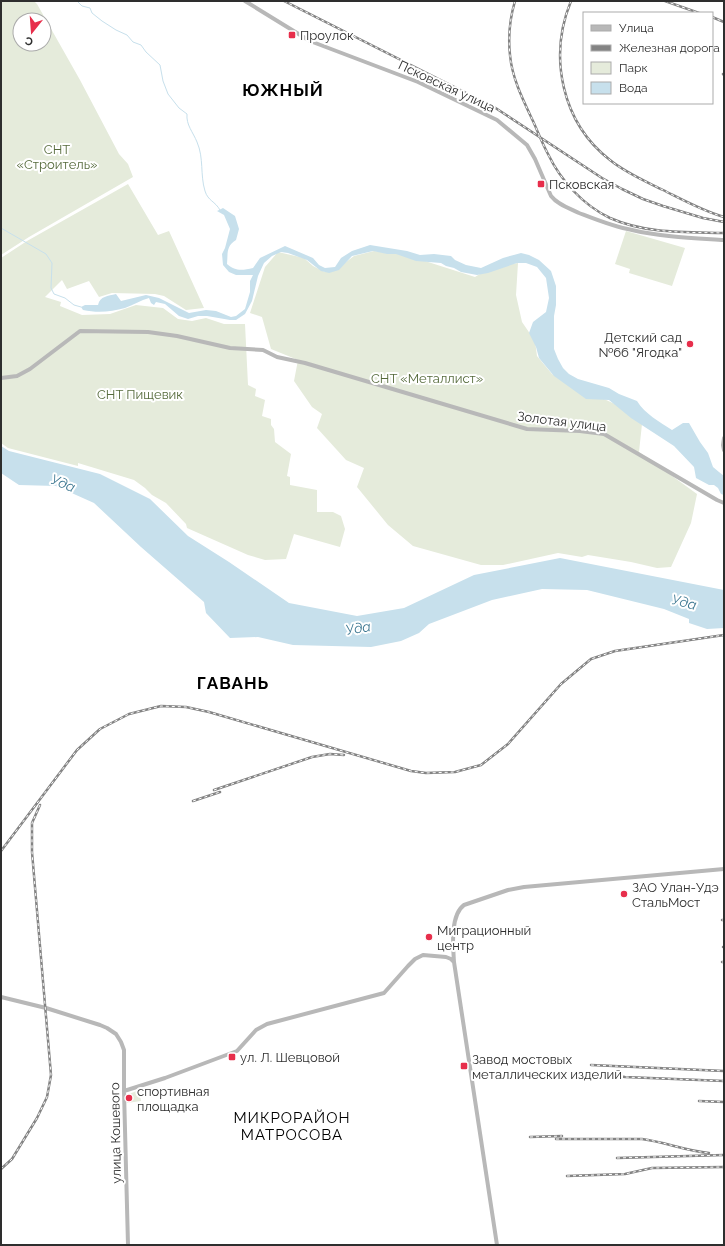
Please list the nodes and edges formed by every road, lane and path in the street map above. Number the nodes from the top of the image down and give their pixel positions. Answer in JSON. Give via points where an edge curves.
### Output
{"nodes":[{"id":1,"x":245,"y":1,"type":"edge"},
{"id":2,"x":724,"y":240,"type":"edge"},
{"id":3,"x":1,"y":378,"type":"edge"},
{"id":4,"x":724,"y":438,"type":"edge"},
{"id":5,"x":724,"y":450,"type":"edge"},
{"id":6,"x":724,"y":503,"type":"edge"},
{"id":7,"x":724,"y":869,"type":"edge"},
{"id":8,"x":453,"y":947,"type":"junction"},
{"id":9,"x":446,"y":957,"type":"junction"},
{"id":10,"x":454,"y":962,"type":"junction"},
{"id":11,"x":1,"y":997,"type":"edge"},
{"id":12,"x":124,"y":1091,"type":"junction"},
{"id":13,"x":128,"y":1245,"type":"edge"},
{"id":14,"x":497,"y":1245,"type":"edge"}],
"edges":[{"from":1,"to":2,"type":"street","name":"Псковская улица","via":[[310,41],[418,82],[497,120],[527,145],[551,196],[563,206],[631,230],[664,236]]},
{"from":3,"to":6,"type":"street","name":"Золотая улица","via":[[17,376],[30,369],[80,331],[148,332],[230,348],[263,350],[277,357],[305,363],[520,428],[606,435]]},
{"from":4,"to":5,"type":"street"},
{"from":7,"to":8,"type":"street","via":[[508,890],[460,908],[453,934]]},
{"from":8,"to":9,"type":"street"},
{"from":8,"to":10,"type":"street"},
{"from":9,"to":10,"type":"street"},
{"from":9,"to":12,"type":"street","via":[[423,955],[415,959],[384,994],[267,1024],[256,1030],[237,1051]]},
{"from":10,"to":14,"type":"street"},
{"from":11,"to":12,"type":"street","name":"улица Кошевого","via":[[94,1023],[116,1034],[124,1050]]},
{"from":12,"to":13,"type":"street","name":"улица Кошевого"}]}
